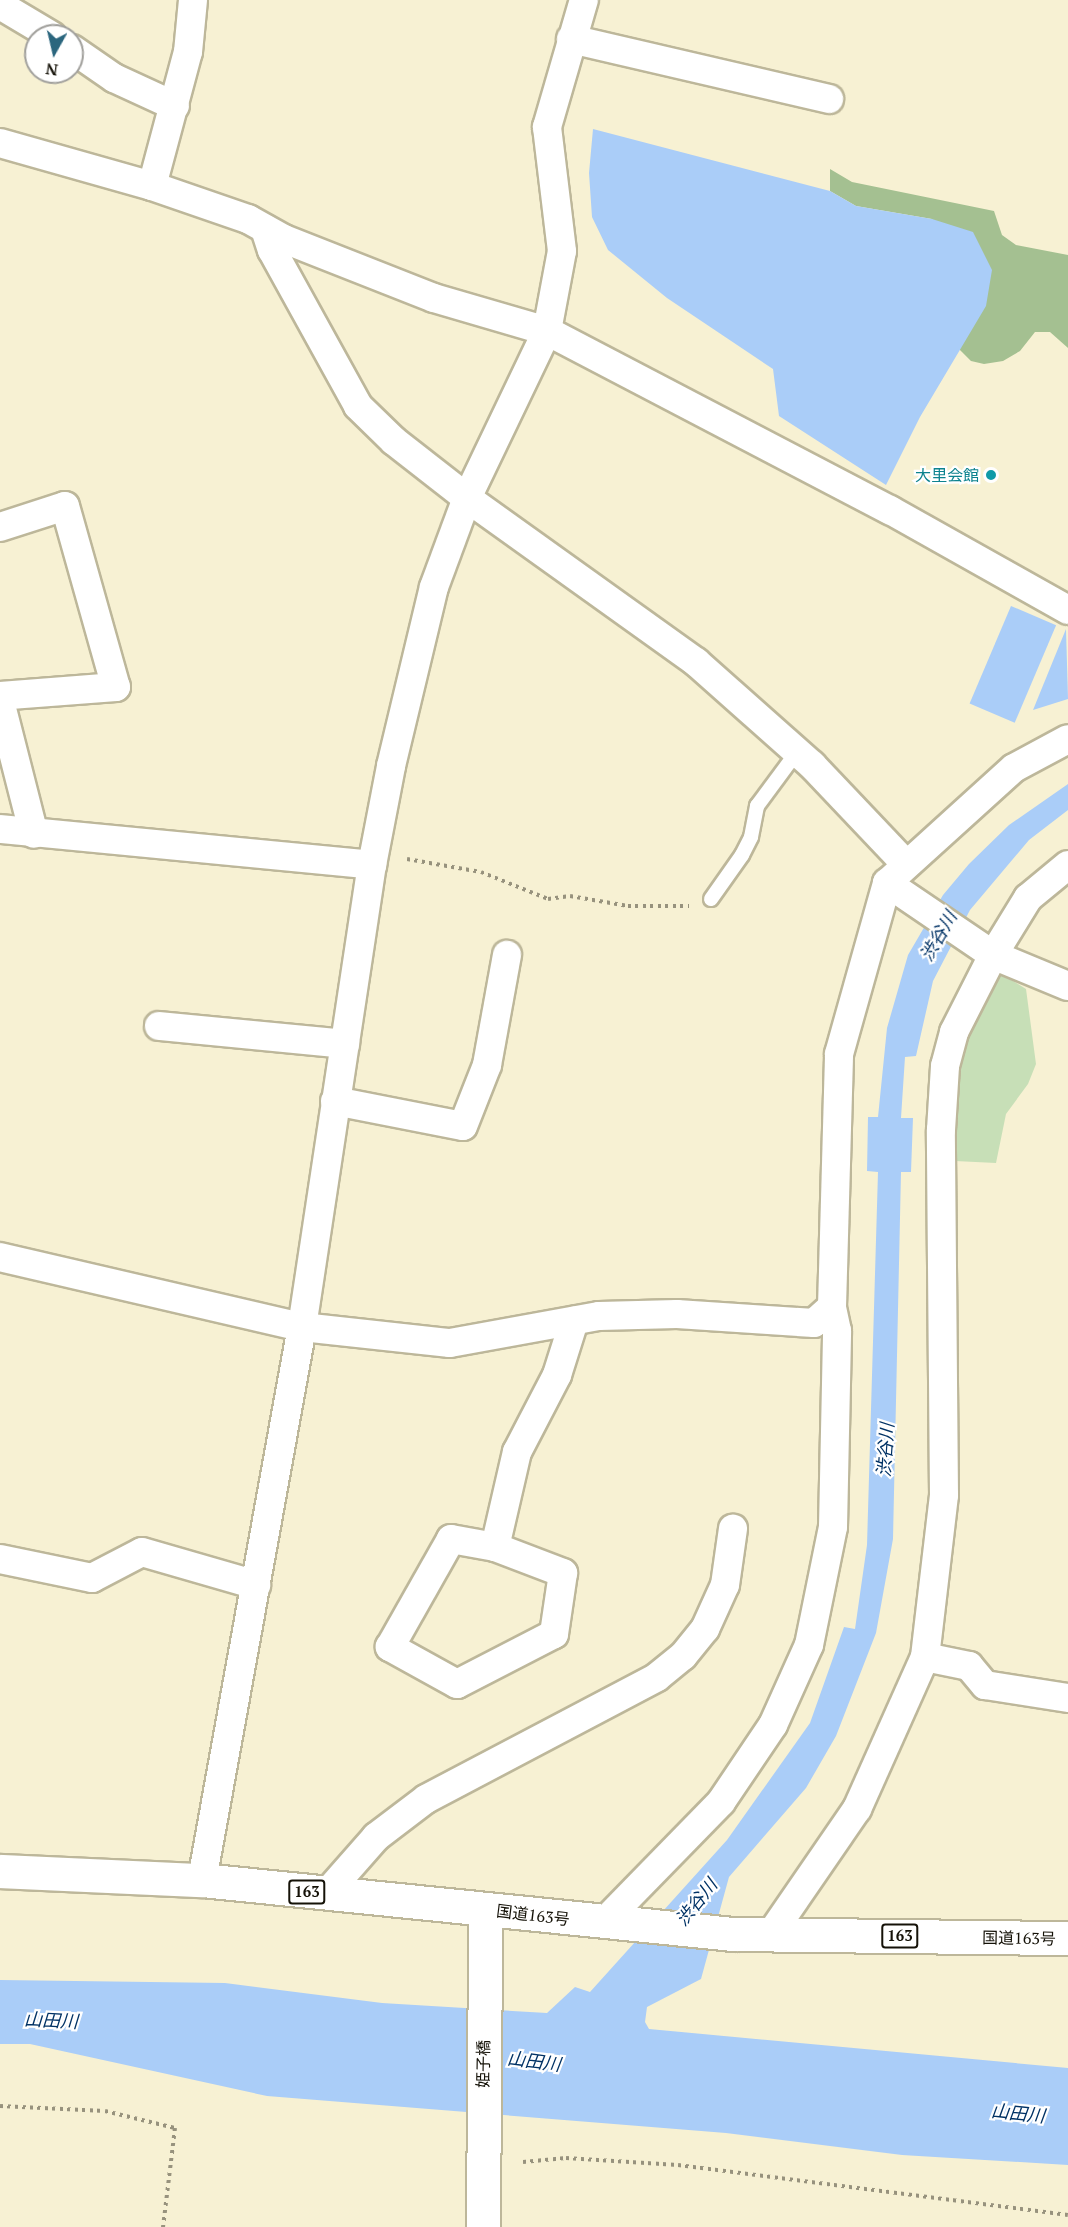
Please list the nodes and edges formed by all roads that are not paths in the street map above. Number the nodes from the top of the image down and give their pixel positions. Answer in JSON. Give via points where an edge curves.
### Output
{"nodes":[{"id":1,"x":193,"y":0,"type":"edge"},
{"id":2,"x":584,"y":0,"type":"edge"},
{"id":3,"x":0,"y":5,"type":"edge"},
{"id":4,"x":32,"y":24,"type":"edge"},
{"id":5,"x":571,"y":39,"type":"junction"},
{"id":6,"x":84,"y":57,"type":"edge"},
{"id":7,"x":829,"y":99,"type":"dead end"},
{"id":8,"x":175,"y":106,"type":"junction"},
{"id":9,"x":0,"y":143,"type":"edge"},
{"id":10,"x":152,"y":186,"type":"junction"},
{"id":11,"x":265,"y":229,"type":"junction"},
{"id":12,"x":547,"y":331,"type":"junction"},
{"id":13,"x":468,"y":498,"type":"junction"},
{"id":14,"x":0,"y":527,"type":"edge"},
{"id":15,"x":1068,"y":610,"type":"edge"},
{"id":16,"x":0,"y":696,"type":"edge"},
{"id":17,"x":0,"y":701,"type":"edge"},
{"id":18,"x":1068,"y":739,"type":"edge"},
{"id":19,"x":797,"y":752,"type":"junction"},
{"id":20,"x":0,"y":829,"type":"edge"},
{"id":21,"x":34,"y":834,"type":"junction"},
{"id":22,"x":373,"y":859,"type":"junction"},
{"id":23,"x":1068,"y":865,"type":"edge"},
{"id":24,"x":899,"y":880,"type":"junction"},
{"id":25,"x":711,"y":899,"type":"road end"},
{"id":26,"x":986,"y":950,"type":"junction"},
{"id":27,"x":507,"y":955,"type":"dead end"},
{"id":28,"x":1068,"y":986,"type":"edge"},
{"id":29,"x":159,"y":1026,"type":"dead end"},
{"id":30,"x":345,"y":1044,"type":"junction"},
{"id":31,"x":335,"y":1101,"type":"junction"},
{"id":32,"x":0,"y":1257,"type":"edge"},
{"id":33,"x":832,"y":1307,"type":"junction"},
{"id":34,"x":574,"y":1321,"type":"junction"},
{"id":35,"x":302,"y":1327,"type":"junction"},
{"id":36,"x":733,"y":1529,"type":"dead end"},
{"id":37,"x":495,"y":1547,"type":"junction"},
{"id":38,"x":0,"y":1559,"type":"edge"},
{"id":39,"x":256,"y":1585,"type":"junction"},
{"id":40,"x":925,"y":1657,"type":"junction"},
{"id":41,"x":1068,"y":1698,"type":"edge"},
{"id":42,"x":0,"y":1871,"type":"edge"},
{"id":43,"x":202,"y":1881,"type":"junction"},
{"id":44,"x":326,"y":1894,"type":"junction"},
{"id":45,"x":484,"y":1909,"type":"junction"},
{"id":46,"x":608,"y":1924,"type":"junction"},
{"id":47,"x":771,"y":1934,"type":"junction"},
{"id":48,"x":1068,"y":1938,"type":"edge"},
{"id":49,"x":483,"y":2227,"type":"edge"}],
"edges":[{"from":1,"to":8,"type":"street","via":[[188,52]]},
{"from":2,"to":5,"type":"street"},
{"from":3,"to":4,"type":"street"},
{"from":5,"to":7,"type":"street"},
{"from":5,"to":12,"type":"street","via":[[548,127],[562,251]]},
{"from":6,"to":8,"type":"street","via":[[114,78]]},
{"from":8,"to":10,"type":"street"},
{"from":9,"to":10,"type":"street"},
{"from":10,"to":11,"type":"street"},
{"from":11,"to":12,"type":"street","via":[[434,298]]},
{"from":11,"to":13,"type":"street","via":[[272,250],[358,406],[394,441]]},
{"from":12,"to":13,"type":"street"},
{"from":12,"to":15,"type":"street","via":[[890,510]]},
{"from":13,"to":19,"type":"street","via":[[696,662]]},
{"from":13,"to":22,"type":"street","via":[[434,587]]},
{"from":14,"to":16,"type":"street","via":[[65,506],[116,687]]},
{"from":17,"to":21,"type":"street"},
{"from":18,"to":24,"type":"street","via":[[1014,768]]},
{"from":19,"to":24,"type":"street"},
{"from":19,"to":25,"type":"lane","via":[[757,806],[742,855]]},
{"from":20,"to":21,"type":"street"},
{"from":21,"to":22,"type":"street"},
{"from":22,"to":30,"type":"street"},
{"from":23,"to":26,"type":"street","via":[[1028,898]]},
{"from":24,"to":26,"type":"street"},
{"from":24,"to":33,"type":"street","via":[[839,1054]]},
{"from":26,"to":28,"type":"street"},
{"from":26,"to":40,"type":"street","via":[[945,1066],[941,1130],[944,1495]]},
{"from":27,"to":31,"type":"street","via":[[487,1065],[463,1126]]},
{"from":29,"to":30,"type":"street"},
{"from":30,"to":31,"type":"street"},
{"from":31,"to":35,"type":"street"},
{"from":32,"to":35,"type":"street"},
{"from":33,"to":34,"type":"street","via":[[814,1323],[677,1314]]},
{"from":33,"to":46,"type":"street","via":[[837,1331],[833,1527],[809,1645],[773,1725],[721,1802]]},
{"from":34,"to":35,"type":"street","via":[[450,1343]]},
{"from":34,"to":37,"type":"street","via":[[557,1375],[517,1452]]},
{"from":35,"to":39,"type":"street"},
{"from":36,"to":44,"type":"street","via":[[725,1585],[705,1629],[684,1656],[657,1677],[426,1799],[376,1838]]},
{"from":37,"to":37,"type":"street","via":[[451,1539],[390,1647],[456,1684],[554,1634],[563,1573]]},
{"from":38,"to":39,"type":"street","via":[[92,1578],[142,1552]]},
{"from":39,"to":43,"type":"street"},
{"from":40,"to":41,"type":"street","via":[[969,1666],[985,1685]]},
{"from":40,"to":47,"type":"street","via":[[857,1809]]},
{"from":42,"to":43,"type":"main road","name":"国道163号","number":"163"},
{"from":43,"to":44,"type":"main road","name":"国道163号","number":"163"},
{"from":44,"to":45,"type":"main road","name":"国道163号","number":"163"},
{"from":45,"to":46,"type":"main road","name":"国道163号","number":"163"},
{"from":45,"to":49,"type":"main road","name":"姫子橋"},
{"from":46,"to":47,"type":"main road","name":"国道163号","number":"163"},
{"from":47,"to":48,"type":"main road","name":"国道163号","number":"163"}]}
